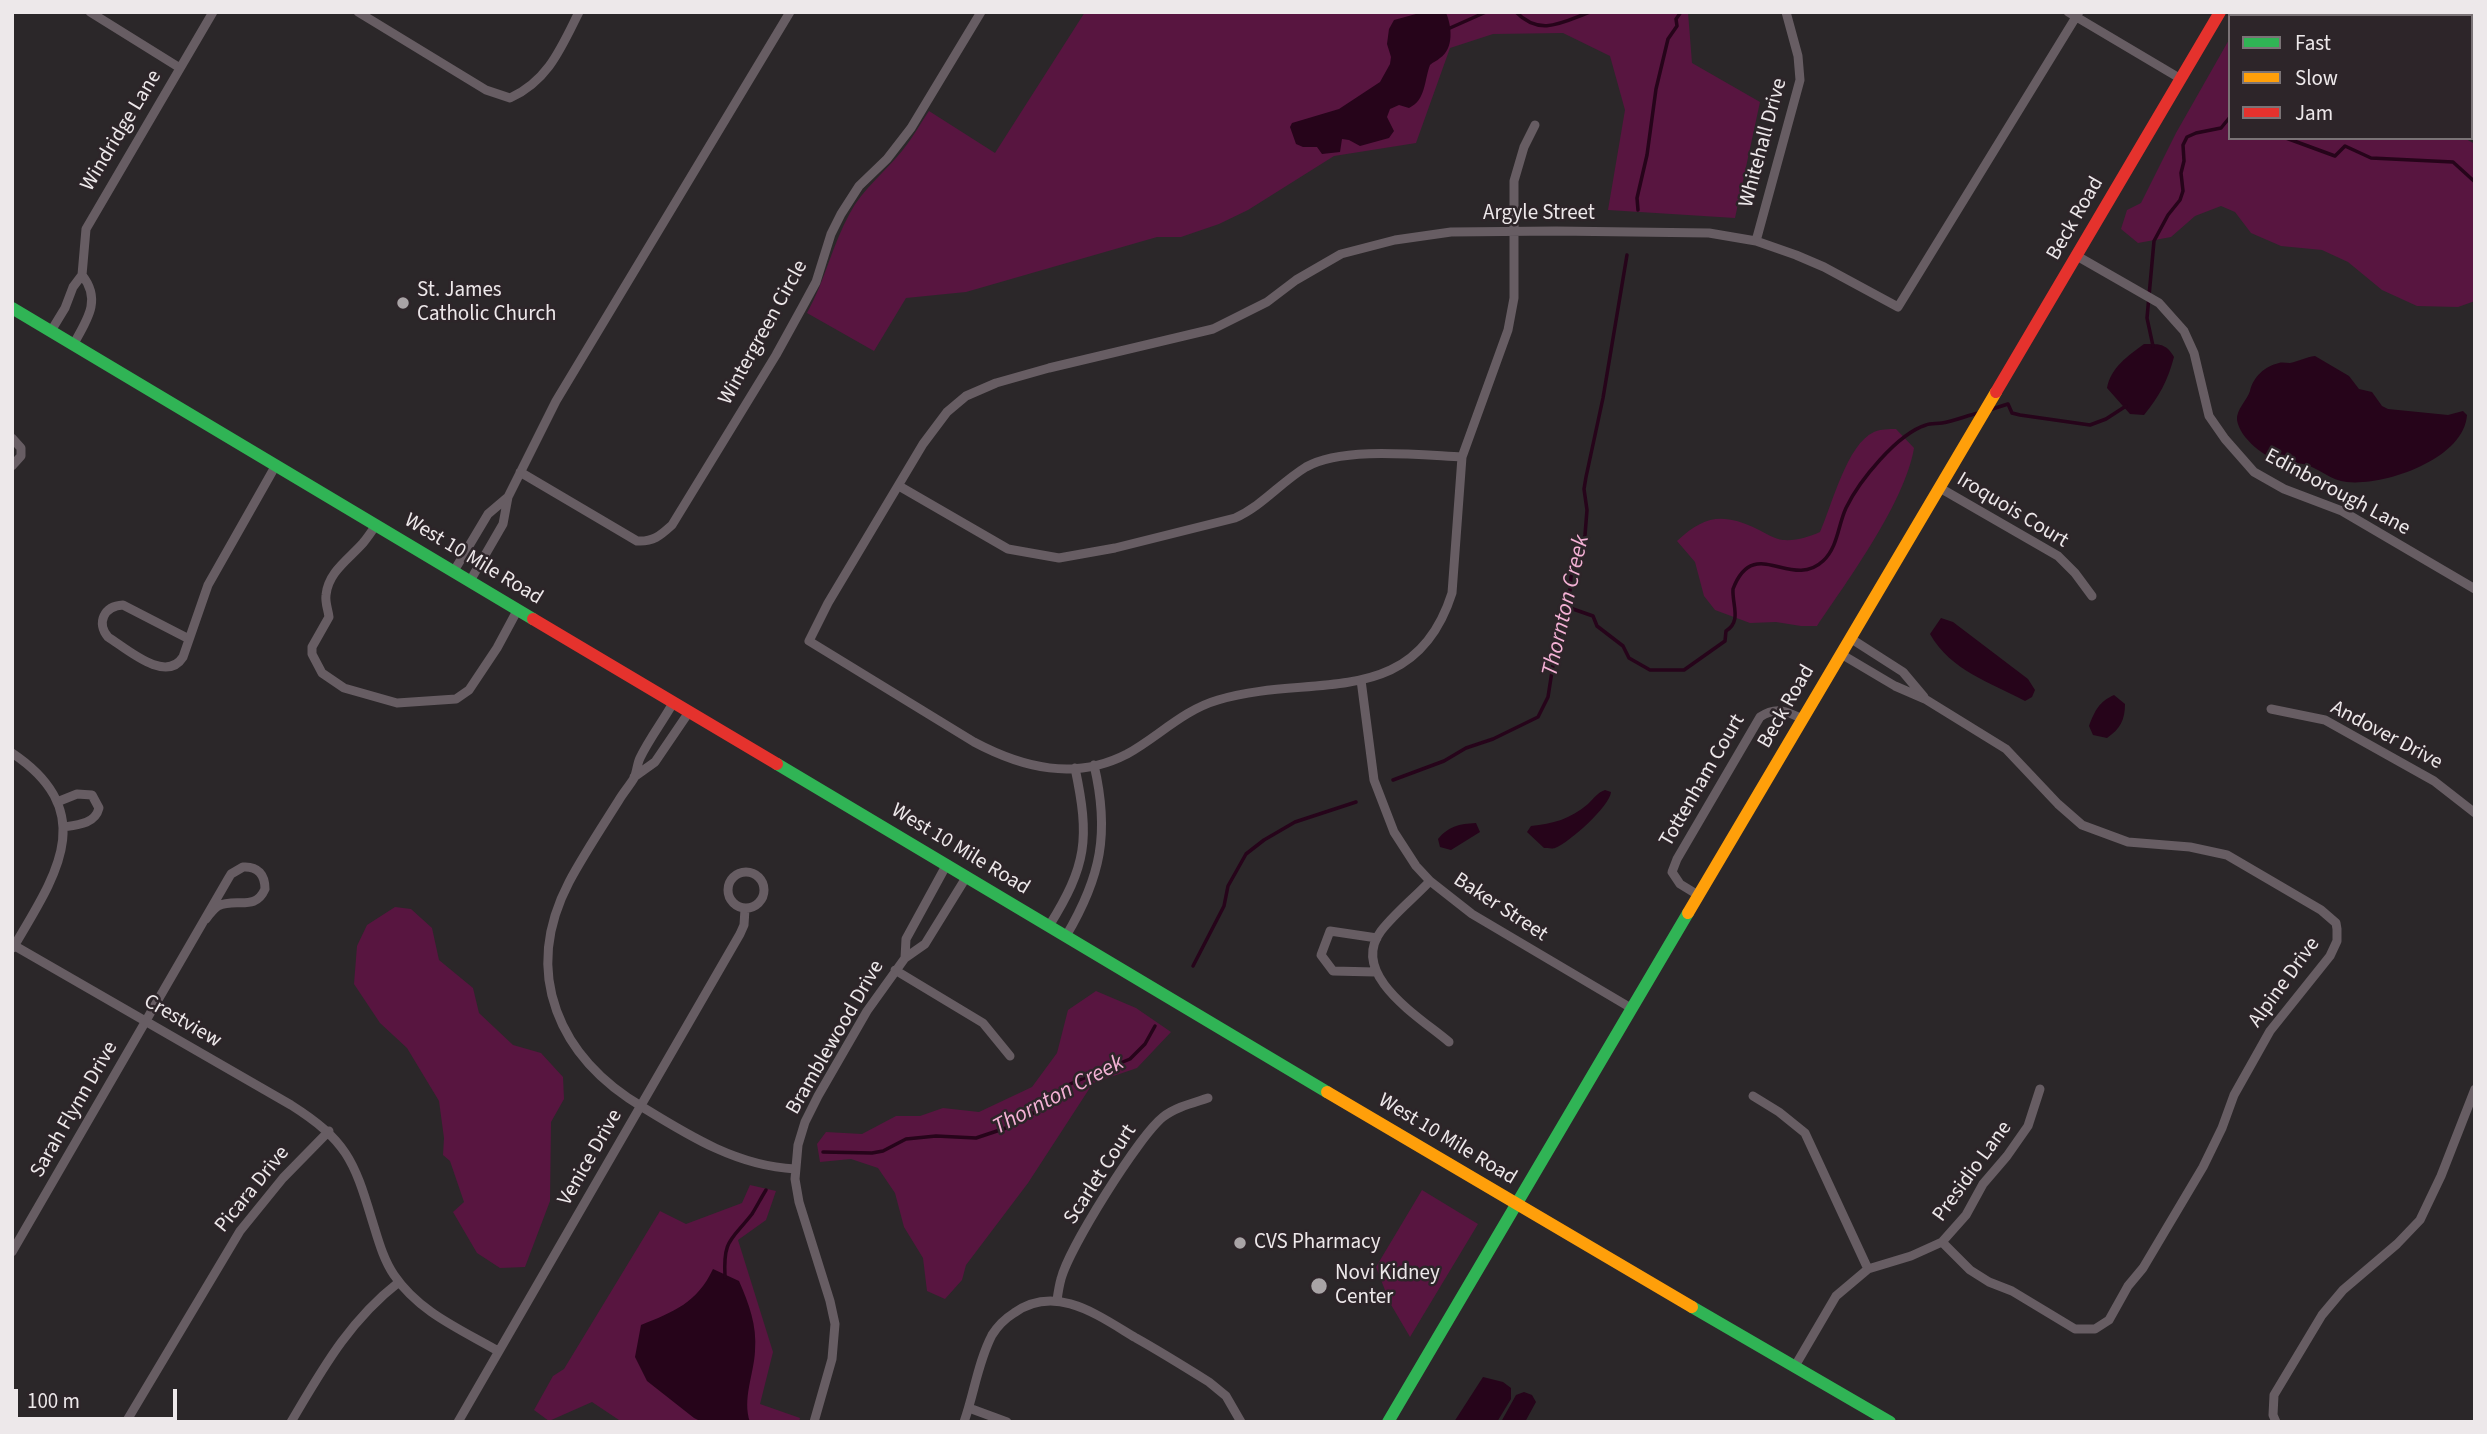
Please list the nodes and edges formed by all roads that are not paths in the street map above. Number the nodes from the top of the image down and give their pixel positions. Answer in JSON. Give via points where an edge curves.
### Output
{"nodes":[{"id":1,"x":90,"y":12,"type":"edge"},
{"id":2,"x":213,"y":12,"type":"edge"},
{"id":3,"x":358,"y":12,"type":"edge"},
{"id":4,"x":579,"y":12,"type":"edge"},
{"id":5,"x":790,"y":12,"type":"edge"},
{"id":6,"x":981,"y":12,"type":"edge"},
{"id":7,"x":1786,"y":12,"type":"edge"},
{"id":8,"x":2220,"y":12,"type":"edge"},
{"id":9,"x":2074,"y":14,"type":"edge"},
{"id":10,"x":180,"y":68,"type":"junction"},
{"id":11,"x":2181,"y":79,"type":"junction"},
{"id":12,"x":1535,"y":125,"type":"dead end"},
{"id":13,"x":1515,"y":232,"type":"junction"},
{"id":14,"x":1756,"y":241,"type":"junction"},
{"id":15,"x":2077,"y":256,"type":"junction"},
{"id":16,"x":82,"y":275,"type":"junction"},
{"id":17,"x":12,"y":308,"type":"edge"},
{"id":18,"x":51,"y":331,"type":"junction"},
{"id":19,"x":73,"y":345,"type":"junction"},
{"id":20,"x":12,"y":438,"type":"edge"},
{"id":21,"x":1462,"y":457,"type":"junction"},
{"id":22,"x":12,"y":466,"type":"edge"},
{"id":23,"x":276,"y":466,"type":"junction"},
{"id":24,"x":520,"y":472,"type":"junction"},
{"id":25,"x":899,"y":486,"type":"junction"},
{"id":26,"x":1940,"y":488,"type":"junction"},
{"id":27,"x":508,"y":497,"type":"junction"},
{"id":28,"x":376,"y":524,"type":"junction"},
{"id":29,"x":454,"y":571,"type":"junction"},
{"id":30,"x":470,"y":581,"type":"junction"},
{"id":31,"x":2475,"y":589,"type":"edge"},
{"id":32,"x":2092,"y":596,"type":"dead end"},
{"id":33,"x":518,"y":608,"type":"junction"},
{"id":34,"x":1850,"y":638,"type":"junction"},
{"id":35,"x":189,"y":639,"type":"junction"},
{"id":36,"x":1841,"y":654,"type":"junction"},
{"id":37,"x":1361,"y":680,"type":"junction"},
{"id":38,"x":1925,"y":699,"type":"junction"},
{"id":39,"x":673,"y":702,"type":"junction"},
{"id":40,"x":2271,"y":709,"type":"dead end"},
{"id":41,"x":689,"y":712,"type":"junction"},
{"id":42,"x":1802,"y":719,"type":"junction"},
{"id":43,"x":12,"y":753,"type":"edge"},
{"id":44,"x":1094,"y":765,"type":"junction"},
{"id":45,"x":1075,"y":768,"type":"junction"},
{"id":46,"x":634,"y":777,"type":"junction"},
{"id":47,"x":57,"y":803,"type":"junction"},
{"id":48,"x":2475,"y":813,"type":"edge"},
{"id":49,"x":63,"y":827,"type":"junction"},
{"id":50,"x":1082,"y":860,"type":"junction"},
{"id":51,"x":947,"y":864,"type":"junction"},
{"id":52,"x":1098,"y":864,"type":"junction"},
{"id":53,"x":967,"y":876,"type":"junction"},
{"id":54,"x":1430,"y":881,"type":"junction"},
{"id":55,"x":1698,"y":895,"type":"junction"},
{"id":56,"x":745,"y":909,"type":"junction"},
{"id":57,"x":206,"y":919,"type":"junction"},
{"id":58,"x":1049,"y":926,"type":"junction"},
{"id":59,"x":1066,"y":936,"type":"junction"},
{"id":60,"x":1377,"y":938,"type":"junction"},
{"id":61,"x":13,"y":948,"type":"edge"},
{"id":62,"x":905,"y":958,"type":"junction"},
{"id":63,"x":895,"y":970,"type":"junction"},
{"id":64,"x":1375,"y":972,"type":"junction"},
{"id":65,"x":1632,"y":1008,"type":"junction"},
{"id":66,"x":145,"y":1021,"type":"junction"},
{"id":67,"x":1449,"y":1042,"type":"dead end"},
{"id":68,"x":1010,"y":1056,"type":"dead end"},
{"id":69,"x":2040,"y":1089,"type":"dead end"},
{"id":70,"x":2475,"y":1089,"type":"edge"},
{"id":71,"x":1753,"y":1096,"type":"dead end"},
{"id":72,"x":1208,"y":1098,"type":"dead end"},
{"id":73,"x":641,"y":1107,"type":"junction"},
{"id":74,"x":329,"y":1131,"type":"junction"},
{"id":75,"x":795,"y":1169,"type":"junction"},
{"id":76,"x":1517,"y":1204,"type":"junction"},
{"id":77,"x":1942,"y":1242,"type":"junction"},
{"id":78,"x":12,"y":1252,"type":"edge"},
{"id":79,"x":1868,"y":1269,"type":"junction"},
{"id":80,"x":399,"y":1282,"type":"junction"},
{"id":81,"x":1057,"y":1300,"type":"junction"},
{"id":82,"x":498,"y":1351,"type":"junction"},
{"id":83,"x":1795,"y":1366,"type":"junction"},
{"id":84,"x":969,"y":1408,"type":"junction"},
{"id":85,"x":126,"y":1422,"type":"edge"},
{"id":86,"x":291,"y":1422,"type":"edge"},
{"id":87,"x":458,"y":1422,"type":"edge"},
{"id":88,"x":814,"y":1422,"type":"edge"},
{"id":89,"x":964,"y":1422,"type":"edge"},
{"id":90,"x":1007,"y":1422,"type":"edge"},
{"id":91,"x":1241,"y":1422,"type":"edge"},
{"id":92,"x":1388,"y":1422,"type":"edge"},
{"id":93,"x":1890,"y":1422,"type":"edge"},
{"id":94,"x":2276,"y":1422,"type":"edge"}],
"edges":[{"from":1,"to":10,"type":"street"},
{"from":2,"to":10,"type":"street","name":"Windridge Lane"},
{"from":3,"to":4,"type":"street","via":[[486,90],[510,98],[544,74]]},
{"from":5,"to":24,"type":"street","via":[[556,401]]},
{"from":6,"to":24,"type":"street","name":"Wintergreen Circle","via":[[911,128],[859,186],[841,214],[803,306],[672,525],[648,542],[637,541]]},
{"from":7,"to":14,"type":"street","name":"Whitehall Drive","via":[[1800,80]]},
{"from":8,"to":11,"type":"main road","name":"Beck Road"},
{"from":9,"to":11,"type":"street"},
{"from":9,"to":14,"type":"street","name":"Argyle Street","via":[[1898,307],[1824,267]]},
{"from":10,"to":16,"type":"street","name":"Windridge Lane","via":[[86,229]]},
{"from":11,"to":15,"type":"main road","name":"Beck Road"},
{"from":12,"to":13,"type":"street","via":[[1514,181]]},
{"from":13,"to":14,"type":"street","name":"Argyle Street","via":[[1709,233]]},
{"from":13,"to":21,"type":"street","via":[[1514,298],[1508,330]]},
{"from":13,"to":25,"type":"street","name":"Argyle Street","via":[[1451,232],[1341,254],[1213,329],[1049,368],[977,391],[939,421]]},
{"from":15,"to":26,"type":"main road","name":"Beck Road"},
{"from":15,"to":31,"type":"street","name":"Edinborough Lane","via":[[2159,303],[2184,331],[2209,416],[2254,471],[2284,489],[2342,511]]},
{"from":16,"to":18,"type":"street","name":"Windridge Lane"},
{"from":16,"to":19,"type":"street","name":"Windridge Lane","via":[[92,287],[92,301]]},
{"from":17,"to":18,"type":"main road","name":"West 10 Mile Road"},
{"from":18,"to":19,"type":"main road","name":"West 10 Mile Road"},
{"from":19,"to":23,"type":"main road","name":"West 10 Mile Road"},
{"from":20,"to":22,"type":"street","via":[[21,448],[21,456]]},
{"from":21,"to":25,"type":"street","via":[[1360,454],[1329,459],[1308,466],[1253,510],[1235,518],[1059,558],[1008,549]]},
{"from":21,"to":37,"type":"street","via":[[1456,567],[1447,610],[1437,629],[1401,666]]},
{"from":23,"to":28,"type":"main road","name":"West 10 Mile Road"},
{"from":23,"to":35,"type":"street","via":[[208,585]]},
{"from":24,"to":27,"type":"street"},
{"from":25,"to":45,"type":"street","name":"Argyle Street","via":[[809,641],[997,754],[1045,769]]},
{"from":26,"to":32,"type":"street","name":"Iroquois Court","via":[[2057,556]]},
{"from":26,"to":34,"type":"main road","name":"Beck Road"},
{"from":27,"to":29,"type":"street","via":[[488,514]]},
{"from":27,"to":30,"type":"street","via":[[503,524]]},
{"from":28,"to":29,"type":"main road","name":"West 10 Mile Road"},
{"from":28,"to":33,"type":"street","via":[[327,587],[329,617],[312,647],[322,673],[344,688],[397,703],[456,699],[469,690]]},
{"from":29,"to":30,"type":"main road","name":"West 10 Mile Road"},
{"from":30,"to":33,"type":"main road","name":"West 10 Mile Road"},
{"from":33,"to":39,"type":"main road","name":"West 10 Mile Road"},
{"from":34,"to":36,"type":"main road","name":"Beck Road"},
{"from":34,"to":38,"type":"street","via":[[1903,672]]},
{"from":35,"to":35,"type":"street","via":[[180,661],[171,668],[160,668],[108,637],[103,618],[112,607],[123,605]]},
{"from":36,"to":38,"type":"street","name":"Alpine Drive"},
{"from":36,"to":42,"type":"main road","name":"Beck Road"},
{"from":37,"to":44,"type":"street","via":[[1219,699],[1179,718],[1128,753]]},
{"from":37,"to":54,"type":"street","name":"Baker Street","via":[[1381,804],[1394,832]]},
{"from":38,"to":77,"type":"street","name":"Alpine Drive","via":[[2014,755],[2082,825],[2127,842],[2227,855],[2322,910],[2336,923],[2338,934],[2330,956],[2270,1031],[2234,1095],[2203,1167],[2109,1320],[2095,1329],[2075,1329],[1970,1270]]},
{"from":39,"to":41,"type":"main road","name":"West 10 Mile Road"},
{"from":39,"to":46,"type":"street"},
{"from":40,"to":48,"type":"street","name":"Andover Drive","via":[[2325,720],[2434,780]]},
{"from":41,"to":46,"type":"street","via":[[655,762]]},
{"from":41,"to":51,"type":"main road","name":"West 10 Mile Road"},
{"from":42,"to":55,"type":"main road","name":"Beck Road"},
{"from":42,"to":55,"type":"street","name":"Tottenham Court","via":[[1783,709],[1760,717],[1672,872],[1680,884]]},
{"from":43,"to":47,"type":"street","via":[[36,772]]},
{"from":44,"to":45,"type":"street"},
{"from":44,"to":52,"type":"street","via":[[1100,803]]},
{"from":45,"to":50,"type":"street","via":[[1082,809]]},
{"from":46,"to":73,"type":"street","via":[[569,882],[556,912],[549,974],[556,1007],[577,1052],[603,1081]]},
{"from":47,"to":49,"type":"street"},
{"from":47,"to":49,"type":"street","via":[[85,793],[92,795],[99,808],[88,822]]},
{"from":49,"to":61,"type":"street","via":[[54,876]]},
{"from":50,"to":52,"type":"street"},
{"from":50,"to":58,"type":"street"},
{"from":51,"to":53,"type":"main road","name":"West 10 Mile Road"},
{"from":51,"to":62,"type":"street","name":"Bramblewood Drive","via":[[906,939]]},
{"from":52,"to":59,"type":"street","via":[[1089,893]]},
{"from":53,"to":58,"type":"main road","name":"West 10 Mile Road"},
{"from":53,"to":62,"type":"street","name":"Bramblewood Drive","via":[[925,944]]},
{"from":54,"to":60,"type":"street"},
{"from":54,"to":65,"type":"street","name":"Baker Street","via":[[1472,914]]},
{"from":55,"to":65,"type":"main road","name":"Beck Road"},
{"from":56,"to":56,"type":"street","name":"Venice Drive","via":[[734,905],[727,889],[736,875],[748,872],[759,878],[764,889],[761,901]]},
{"from":56,"to":73,"type":"street","name":"Venice Drive","via":[[740,934]]},
{"from":57,"to":57,"type":"street","name":"Sarah Flynn Drive","via":[[237,870],[250,867],[263,875],[265,889],[256,901],[219,906]]},
{"from":57,"to":66,"type":"street","name":"Sarah Flynn Drive"},
{"from":58,"to":59,"type":"main road","name":"West 10 Mile Road"},
{"from":59,"to":76,"type":"main road","name":"West 10 Mile Road"},
{"from":60,"to":64,"type":"street"},
{"from":60,"to":64,"type":"street","via":[[1330,930],[1321,955],[1332,971]]},
{"from":61,"to":66,"type":"street","name":"Crestview"},
{"from":62,"to":63,"type":"street","name":"Bramblewood Drive"},
{"from":63,"to":68,"type":"street","via":[[983,1023]]},
{"from":63,"to":75,"type":"street","name":"Bramblewood Drive","via":[[817,1096],[798,1145]]},
{"from":64,"to":67,"type":"street","via":[[1387,990]]},
{"from":65,"to":76,"type":"main road","name":"Beck Road"},
{"from":66,"to":74,"type":"street","name":"Crestview"},
{"from":66,"to":78,"type":"street","name":"Sarah Flynn Drive"},
{"from":69,"to":77,"type":"street","name":"Presidio Lane","via":[[2028,1126]]},
{"from":70,"to":94,"type":"street","via":[[2420,1220],[2322,1315],[2274,1395]]},
{"from":71,"to":79,"type":"street","via":[[1805,1133]]},
{"from":72,"to":81,"type":"street","name":"Scarlet Court","via":[[1172,1111],[1146,1135],[1076,1246],[1061,1278]]},
{"from":73,"to":75,"type":"street","via":[[726,1154],[766,1167]]},
{"from":73,"to":82,"type":"street","name":"Venice Drive"},
{"from":74,"to":80,"type":"street","via":[[358,1175],[385,1260]]},
{"from":74,"to":85,"type":"street","name":"Picara Drive","via":[[240,1231]]},
{"from":75,"to":88,"type":"street","name":"Bramblewood Drive","via":[[799,1202],[835,1324],[832,1359]]},
{"from":76,"to":83,"type":"main road","name":"West 10 Mile Road"},
{"from":76,"to":92,"type":"main road","name":"Beck Road"},
{"from":77,"to":79,"type":"street","name":"Presidio Lane"},
{"from":79,"to":83,"type":"street","name":"Presidio Lane","via":[[1836,1296]]},
{"from":80,"to":82,"type":"street","via":[[429,1311]]},
{"from":80,"to":86,"type":"street","via":[[347,1332]]},
{"from":81,"to":84,"type":"street","via":[[1023,1307],[993,1334]]},
{"from":81,"to":91,"type":"street","via":[[1099,1316],[1209,1382],[1226,1396]]},
{"from":82,"to":87,"type":"street","name":"Venice Drive"},
{"from":83,"to":93,"type":"main road","name":"West 10 Mile Road"},
{"from":84,"to":89,"type":"street"},
{"from":84,"to":90,"type":"street"}]}
